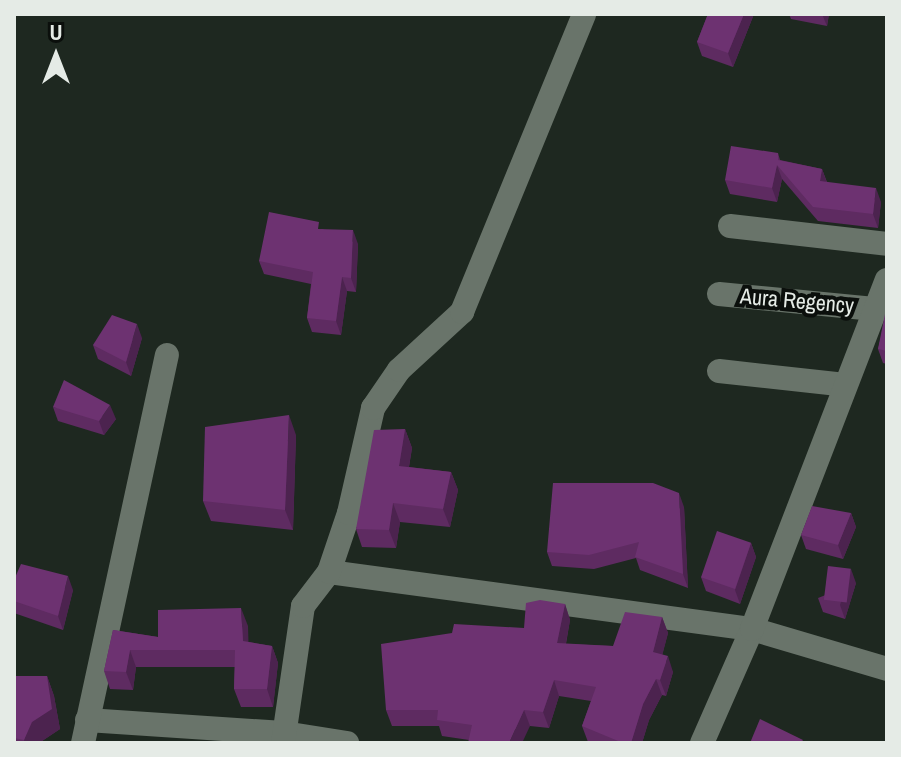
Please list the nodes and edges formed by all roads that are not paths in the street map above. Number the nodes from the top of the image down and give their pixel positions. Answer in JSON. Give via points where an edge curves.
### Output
{"nodes":[{"id":1,"x":584,"y":14,"type":"edge"},
{"id":2,"x":730,"y":226,"type":"dead end"},
{"id":3,"x":887,"y":244,"type":"edge"},
{"id":4,"x":887,"y":280,"type":"edge"},
{"id":5,"x":719,"y":294,"type":"dead end"},
{"id":6,"x":874,"y":309,"type":"junction"},
{"id":7,"x":167,"y":355,"type":"dead end"},
{"id":8,"x":719,"y":371,"type":"dead end"},
{"id":9,"x":845,"y":385,"type":"junction"},
{"id":10,"x":329,"y":572,"type":"junction"},
{"id":11,"x":752,"y":629,"type":"junction"},
{"id":12,"x":887,"y":669,"type":"edge"},
{"id":13,"x":85,"y":732,"type":"edge"},
{"id":14,"x":283,"y":738,"type":"edge"},
{"id":15,"x":347,"y":743,"type":"edge"},
{"id":16,"x":702,"y":743,"type":"edge"}],
"edges":[{"from":1,"to":10,"type":"street","via":[[462,312],[399,370],[373,408],[349,513]]},
{"from":2,"to":3,"type":"street"},
{"from":4,"to":6,"type":"street"},
{"from":5,"to":6,"type":"street","name":"Aura Regency"},
{"from":6,"to":9,"type":"street"},
{"from":7,"to":13,"type":"street"},
{"from":8,"to":9,"type":"street"},
{"from":9,"to":11,"type":"street"},
{"from":10,"to":11,"type":"street"},
{"from":10,"to":14,"type":"street","via":[[303,606]]},
{"from":11,"to":12,"type":"street"},
{"from":11,"to":16,"type":"street"},
{"from":13,"to":14,"type":"street"},
{"from":14,"to":15,"type":"street"}]}
